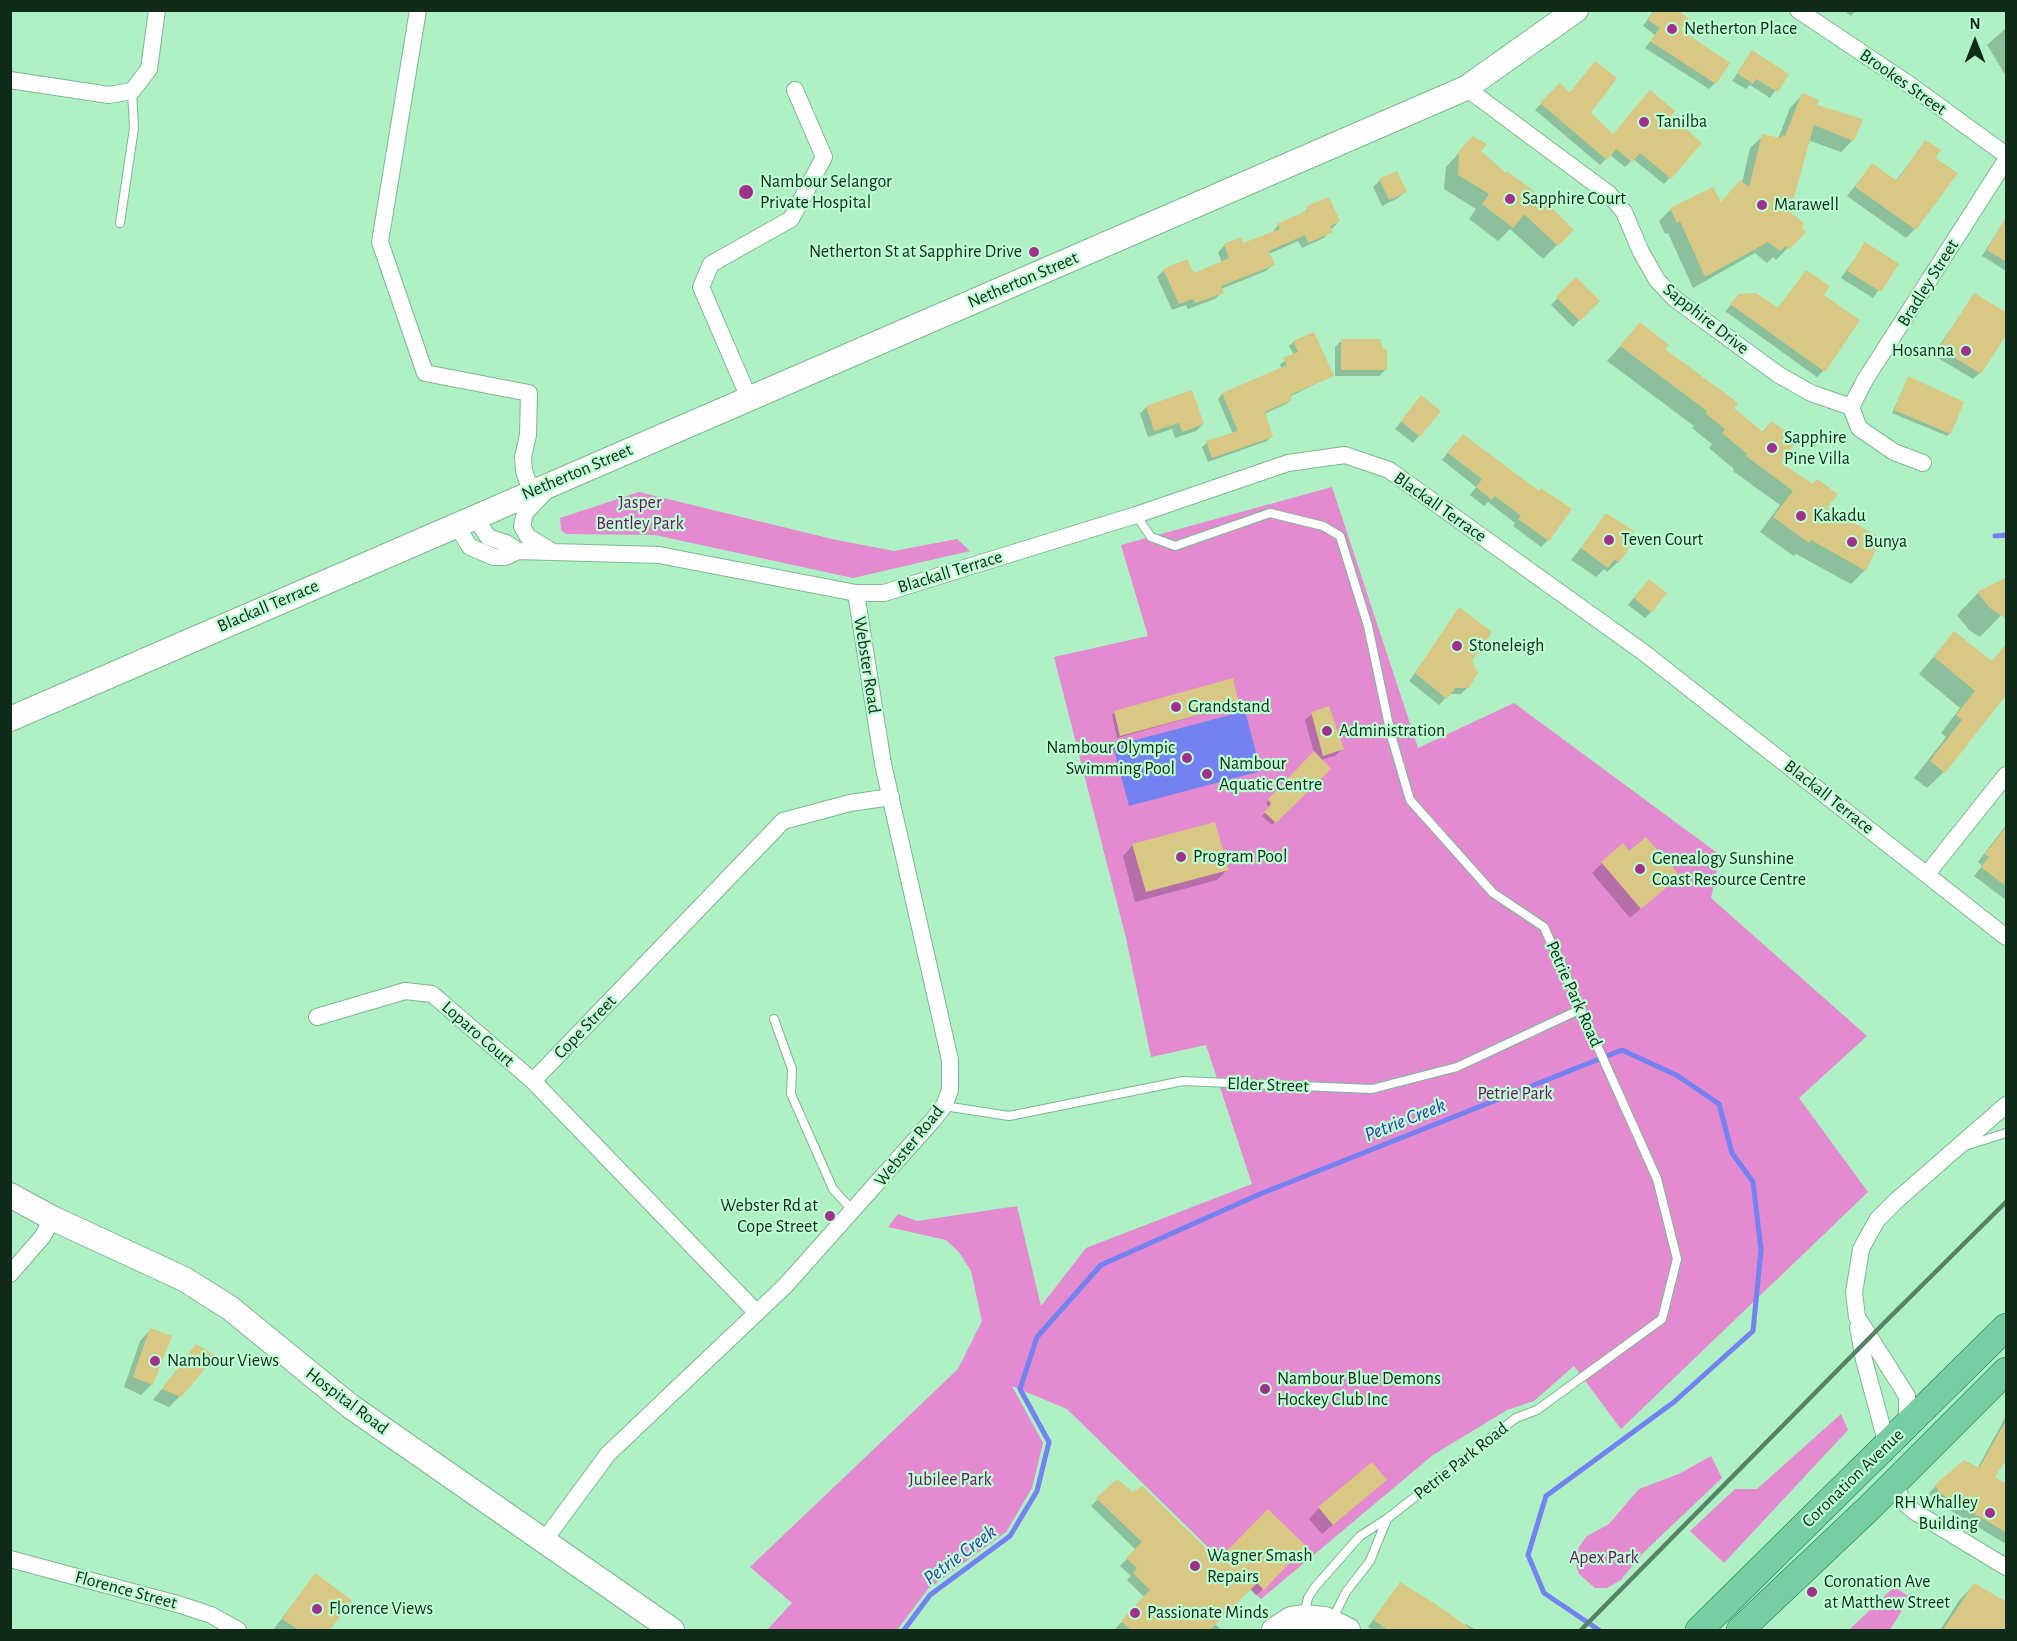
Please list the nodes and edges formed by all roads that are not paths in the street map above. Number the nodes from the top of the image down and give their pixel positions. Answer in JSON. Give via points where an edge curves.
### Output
{"nodes":[{"id":1,"x":157,"y":10,"type":"edge"},
{"id":2,"x":418,"y":10,"type":"edge"},
{"id":3,"x":1576,"y":10,"type":"edge"},
{"id":4,"x":1798,"y":10,"type":"edge"},
{"id":5,"x":10,"y":80,"type":"edge"},
{"id":6,"x":1466,"y":88,"type":"junction"},
{"id":7,"x":795,"y":90,"type":"dead end"},
{"id":8,"x":132,"y":91,"type":"junction"},
{"id":9,"x":2007,"y":158,"type":"edge"},
{"id":10,"x":120,"y":224,"type":"dead end"},
{"id":11,"x":749,"y":398,"type":"junction"},
{"id":12,"x":1851,"y":407,"type":"junction"},
{"id":13,"x":1923,"y":463,"type":"dead end"},
{"id":14,"x":558,"y":480,"type":"junction"},
{"id":15,"x":531,"y":491,"type":"junction"},
{"id":16,"x":1136,"y":515,"type":"junction"},
{"id":17,"x":465,"y":521,"type":"junction"},
{"id":18,"x":551,"y":550,"type":"junction"},
{"id":19,"x":856,"y":593,"type":"junction"},
{"id":20,"x":10,"y":719,"type":"edge"},
{"id":21,"x":2007,"y":775,"type":"edge"},
{"id":22,"x":891,"y":797,"type":"junction"},
{"id":23,"x":1927,"y":874,"type":"junction"},
{"id":24,"x":2007,"y":937,"type":"edge"},
{"id":25,"x":1581,"y":1009,"type":"junction"},
{"id":26,"x":317,"y":1017,"type":"dead end"},
{"id":27,"x":774,"y":1019,"type":"dead end"},
{"id":28,"x":533,"y":1081,"type":"junction"},
{"id":29,"x":2007,"y":1105,"type":"edge"},
{"id":30,"x":944,"y":1106,"type":"junction"},
{"id":31,"x":2007,"y":1133,"type":"edge"},
{"id":32,"x":1953,"y":1150,"type":"junction"},
{"id":33,"x":10,"y":1195,"type":"edge"},
{"id":34,"x":854,"y":1211,"type":"junction"},
{"id":35,"x":51,"y":1218,"type":"junction"},
{"id":36,"x":10,"y":1274,"type":"edge"},
{"id":37,"x":757,"y":1313,"type":"junction"},
{"id":38,"x":1857,"y":1317,"type":"junction"},
{"id":39,"x":2007,"y":1327,"type":"edge"},
{"id":40,"x":2007,"y":1371,"type":"edge"},
{"id":41,"x":1907,"y":1426,"type":"junction"},
{"id":42,"x":1887,"y":1445,"type":"junction"},
{"id":43,"x":1895,"y":1483,"type":"junction"},
{"id":44,"x":1388,"y":1518,"type":"junction"},
{"id":45,"x":543,"y":1542,"type":"junction"},
{"id":46,"x":10,"y":1559,"type":"edge"},
{"id":47,"x":2007,"y":1567,"type":"edge"},
{"id":48,"x":1304,"y":1617,"type":"junction"},
{"id":49,"x":1340,"y":1626,"type":"edge"},
{"id":50,"x":238,"y":1630,"type":"edge"},
{"id":51,"x":672,"y":1630,"type":"edge"},
{"id":52,"x":1274,"y":1630,"type":"edge"},
{"id":53,"x":1699,"y":1630,"type":"edge"},
{"id":54,"x":1740,"y":1630,"type":"edge"}],
"edges":[{"from":1,"to":8,"type":"street","via":[[149,69]]},
{"from":2,"to":15,"type":"street","via":[[380,242],[425,373],[529,393],[523,457]]},
{"from":3,"to":6,"type":"main road","name":"Netherton Street"},
{"from":4,"to":9,"type":"street","name":"Brookes Street","via":[[1910,85]]},
{"from":5,"to":8,"type":"street","via":[[109,95]]},
{"from":6,"to":11,"type":"main road","name":"Netherton Street"},
{"from":6,"to":12,"type":"street","name":"Sapphire Drive","via":[[1609,194],[1624,212],[1657,280],[1675,299],[1779,375],[1811,393]]},
{"from":7,"to":11,"type":"street","via":[[824,157],[791,219],[711,264],[701,287]]},
{"from":8,"to":10,"type":"lane","via":[[134,128]]},
{"from":9,"to":12,"type":"street","name":"Bradley Street"},
{"from":11,"to":14,"type":"main road","name":"Netherton Street"},
{"from":12,"to":13,"type":"street","via":[[1859,428],[1894,452]]},
{"from":14,"to":15,"type":"main road","name":"Netherton Street"},
{"from":14,"to":18,"type":"street","name":"Blackall Terrace","via":[[522,520],[528,537]]},
{"from":15,"to":17,"type":"main road","name":"Netherton Street"},
{"from":16,"to":19,"type":"street","name":"Blackall Terrace","via":[[884,592]]},
{"from":16,"to":23,"type":"street","name":"Blackall Terrace","via":[[1288,463],[1345,455],[1389,470],[1643,651]]},
{"from":16,"to":25,"type":"lane","name":"Petrie Park Road","via":[[1151,537],[1175,546],[1270,513],[1323,526],[1340,536],[1368,627],[1391,735],[1410,800],[1493,893],[1544,927]]},
{"from":17,"to":18,"type":"street","name":"Blackall Terrace","via":[[518,551]]},
{"from":17,"to":20,"type":"main road","name":"Blackall Terrace"},
{"from":18,"to":19,"type":"street","name":"Blackall Terrace","via":[[676,557]]},
{"from":19,"to":22,"type":"street","name":"Webster Road"},
{"from":21,"to":23,"type":"street"},
{"from":22,"to":28,"type":"street","name":"Cope Street","via":[[850,803],[783,821]]},
{"from":22,"to":30,"type":"street","name":"Webster Road","via":[[950,1060],[950,1090]]},
{"from":23,"to":24,"type":"street","name":"Blackall Terrace"},
{"from":25,"to":30,"type":"lane","name":"Elder Street","via":[[1457,1067],[1372,1089],[1183,1082],[1009,1116]]},
{"from":25,"to":44,"type":"lane","name":"Petrie Park Road","via":[[1657,1179],[1677,1259],[1662,1319],[1537,1410],[1516,1418]]},
{"from":26,"to":28,"type":"street","name":"Loparo Court","via":[[405,991],[432,994]]},
{"from":27,"to":34,"type":"lane","via":[[792,1069],[791,1094],[833,1189]]},
{"from":28,"to":37,"type":"street"},
{"from":29,"to":32,"type":"street"},
{"from":30,"to":34,"type":"street","name":"Webster Road"},
{"from":31,"to":32,"type":"lane"},
{"from":32,"to":38,"type":"street","via":[[1897,1200],[1868,1235],[1856,1270]]},
{"from":33,"to":35,"type":"main road","name":"Hospital Road"},
{"from":34,"to":37,"type":"street","name":"Webster Road"},
{"from":35,"to":36,"type":"street","via":[[43,1236]]},
{"from":35,"to":45,"type":"main road","name":"Hospital Road","via":[[184,1279],[230,1308],[351,1406]]},
{"from":37,"to":45,"type":"street","name":"Webster Road","via":[[608,1454]]},
{"from":38,"to":41,"type":"street","via":[[1907,1396]]},
{"from":38,"to":42,"type":"street"},
{"from":39,"to":41,"type":"main road","name":"Coronation Avenue"},
{"from":40,"to":43,"type":"main road","name":"Coronation Avenue"},
{"from":41,"to":42,"type":"main road","name":"Coronation Avenue"},
{"from":41,"to":43,"type":"main road"},
{"from":42,"to":43,"type":"main road"},
{"from":42,"to":53,"type":"main road","name":"Coronation Avenue"},
{"from":43,"to":47,"type":"street","via":[[1902,1501],[1915,1512]]},
{"from":43,"to":54,"type":"main road","name":"Coronation Avenue"},
{"from":44,"to":48,"type":"lane","name":"Petrie Park Road","via":[[1360,1536],[1331,1566],[1308,1598]]},
{"from":44,"to":49,"type":"lane","name":"Petrie Park Road","via":[[1370,1561],[1346,1592]]},
{"from":45,"to":51,"type":"main road","name":"Hospital Road"},
{"from":46,"to":50,"type":"street","name":"Florence Street","via":[[181,1605]]},
{"from":48,"to":49,"type":"main road"},
{"from":48,"to":52,"type":"main road","via":[[1291,1619]]}]}
